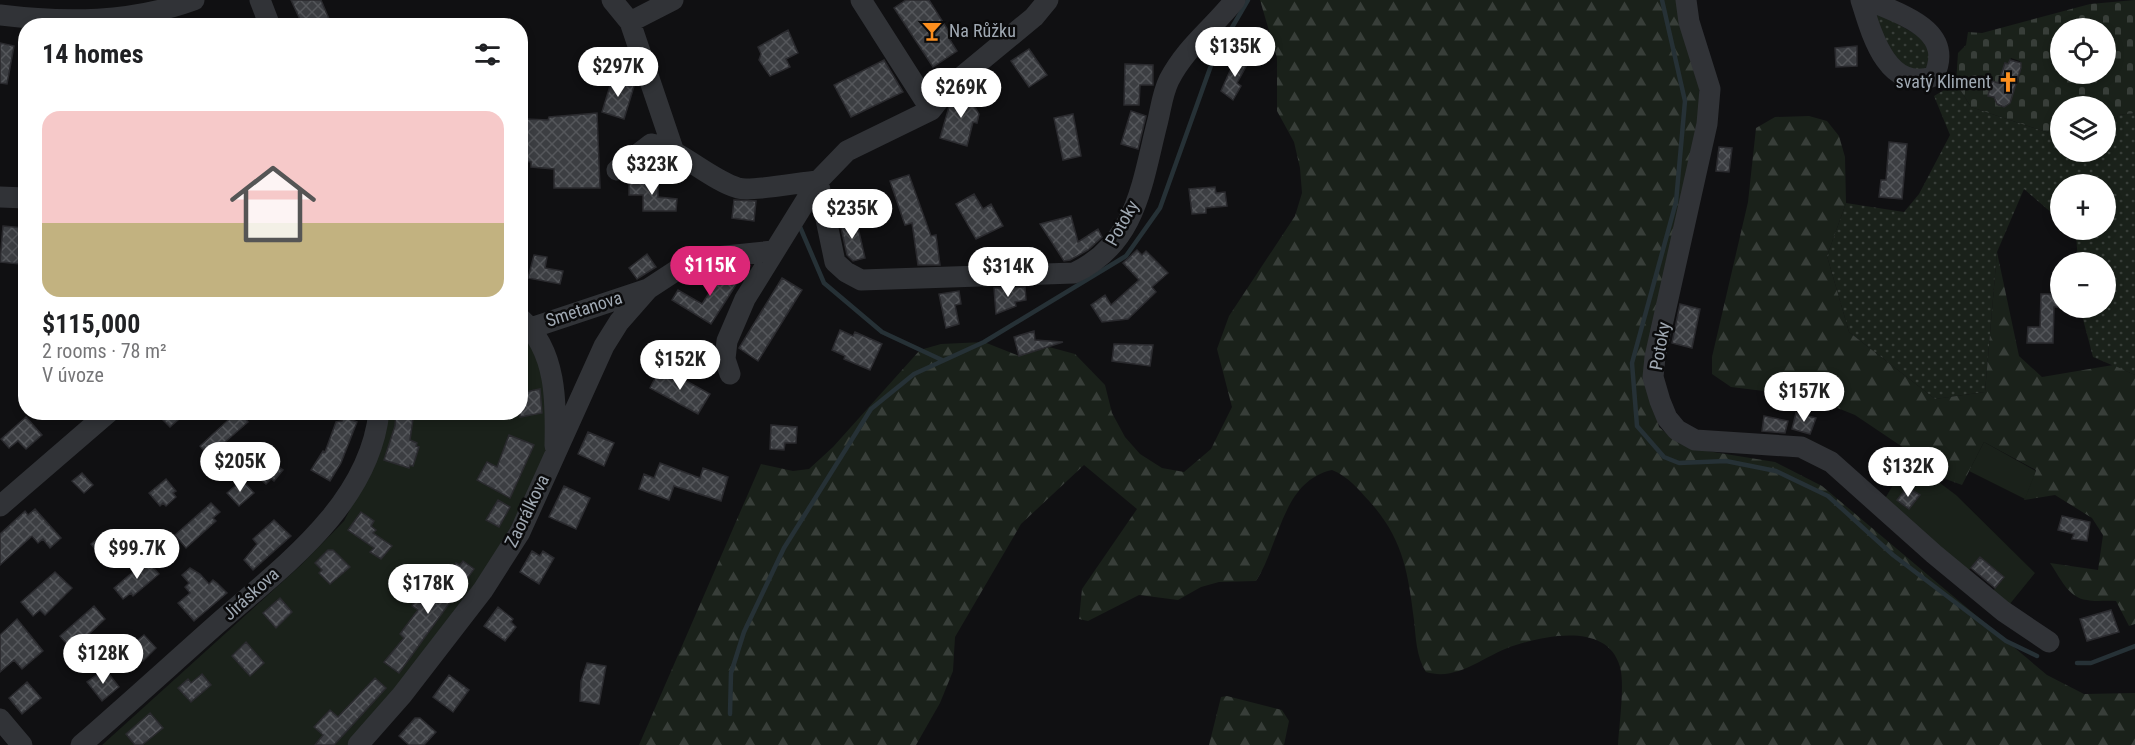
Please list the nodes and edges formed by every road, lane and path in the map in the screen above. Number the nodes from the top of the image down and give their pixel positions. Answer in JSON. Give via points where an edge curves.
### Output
{"nodes":[{"id":1,"x":194,"y":0,"type":"edge"},
{"id":2,"x":260,"y":0,"type":"edge"},
{"id":3,"x":612,"y":0,"type":"edge"},
{"id":4,"x":673,"y":0,"type":"edge"},
{"id":5,"x":861,"y":0,"type":"edge"},
{"id":6,"x":1048,"y":0,"type":"edge"},
{"id":7,"x":1235,"y":0,"type":"edge"},
{"id":8,"x":1686,"y":0,"type":"edge"},
{"id":9,"x":1861,"y":0,"type":"edge"},
{"id":10,"x":1868,"y":0,"type":"edge"},
{"id":11,"x":0,"y":15,"type":"edge"},
{"id":12,"x":25,"y":18,"type":"edge"},
{"id":13,"x":117,"y":18,"type":"edge"},
{"id":14,"x":267,"y":18,"type":"edge"},
{"id":15,"x":630,"y":22,"type":"junction"},
{"id":16,"x":931,"y":110,"type":"junction"},
{"id":17,"x":674,"y":152,"type":"junction"},
{"id":18,"x":617,"y":170,"type":"dead end"},
{"id":19,"x":818,"y":181,"type":"junction"},
{"id":20,"x":0,"y":196,"type":"edge"},
{"id":21,"x":18,"y":197,"type":"edge"},
{"id":22,"x":773,"y":251,"type":"junction"},
{"id":23,"x":648,"y":289,"type":"junction"},
{"id":24,"x":528,"y":322,"type":"edge"},
{"id":25,"x":528,"y":326,"type":"edge"},
{"id":26,"x":730,"y":374,"type":"dead end"},
{"id":27,"x":100,"y":420,"type":"edge"},
{"id":28,"x":378,"y":420,"type":"edge"},
{"id":29,"x":555,"y":453,"type":"junction"},
{"id":30,"x":0,"y":506,"type":"edge"},
{"id":31,"x":2049,"y":642,"type":"dead end"},
{"id":32,"x":0,"y":720,"type":"edge"},
{"id":33,"x":22,"y":745,"type":"edge"},
{"id":34,"x":81,"y":745,"type":"edge"},
{"id":35,"x":358,"y":745,"type":"edge"}],
"edges":[{"from":1,"to":13,"type":"street"},
{"from":2,"to":14,"type":"street"},
{"from":3,"to":15,"type":"street"},
{"from":4,"to":15,"type":"street"},
{"from":5,"to":16,"type":"street"},
{"from":6,"to":16,"type":"street","via":[[1034,17],[948,88]]},
{"from":7,"to":19,"type":"street","name":"Potoky","via":[[1188,49],[1167,83],[1134,209],[1115,244],[1096,263],[1074,273],[861,280],[835,262]]},
{"from":8,"to":31,"type":"street","name":"Potoky","via":[[1710,89],[1707,124],[1655,357],[1653,377],[1667,418],[1677,430],[1695,440],[1801,447],[1831,462],[1942,561],[2003,611]]},
{"from":9,"to":10,"type":"street","via":[[1881,55],[1893,68],[1909,79],[1923,81],[1934,76],[1940,51],[1928,32]]},
{"from":11,"to":12,"type":"street"},
{"from":15,"to":17,"type":"street"},
{"from":16,"to":19,"type":"street","via":[[847,152]]},
{"from":17,"to":18,"type":"street","via":[[651,144]]},
{"from":17,"to":19,"type":"street","via":[[740,189]]},
{"from":19,"to":22,"type":"street"},
{"from":20,"to":21,"type":"street"},
{"from":22,"to":23,"type":"street","name":"Smetanova","via":[[706,258],[677,270]]},
{"from":22,"to":26,"type":"street","via":[[727,341],[725,359]]},
{"from":23,"to":24,"type":"street","name":"Smetanova"},
{"from":23,"to":29,"type":"street","name":"Zaorálkova","via":[[604,346]]},
{"from":25,"to":29,"type":"street","name":"Smetanova","via":[[542,345],[553,384]]},
{"from":27,"to":30,"type":"street"},
{"from":28,"to":34,"type":"street","name":"Jiráskova","via":[[377,433],[358,473],[312,540]]},
{"from":29,"to":35,"type":"street","name":"Zaorálkova","via":[[520,532],[483,590]]},
{"from":32,"to":33,"type":"street"}]}
